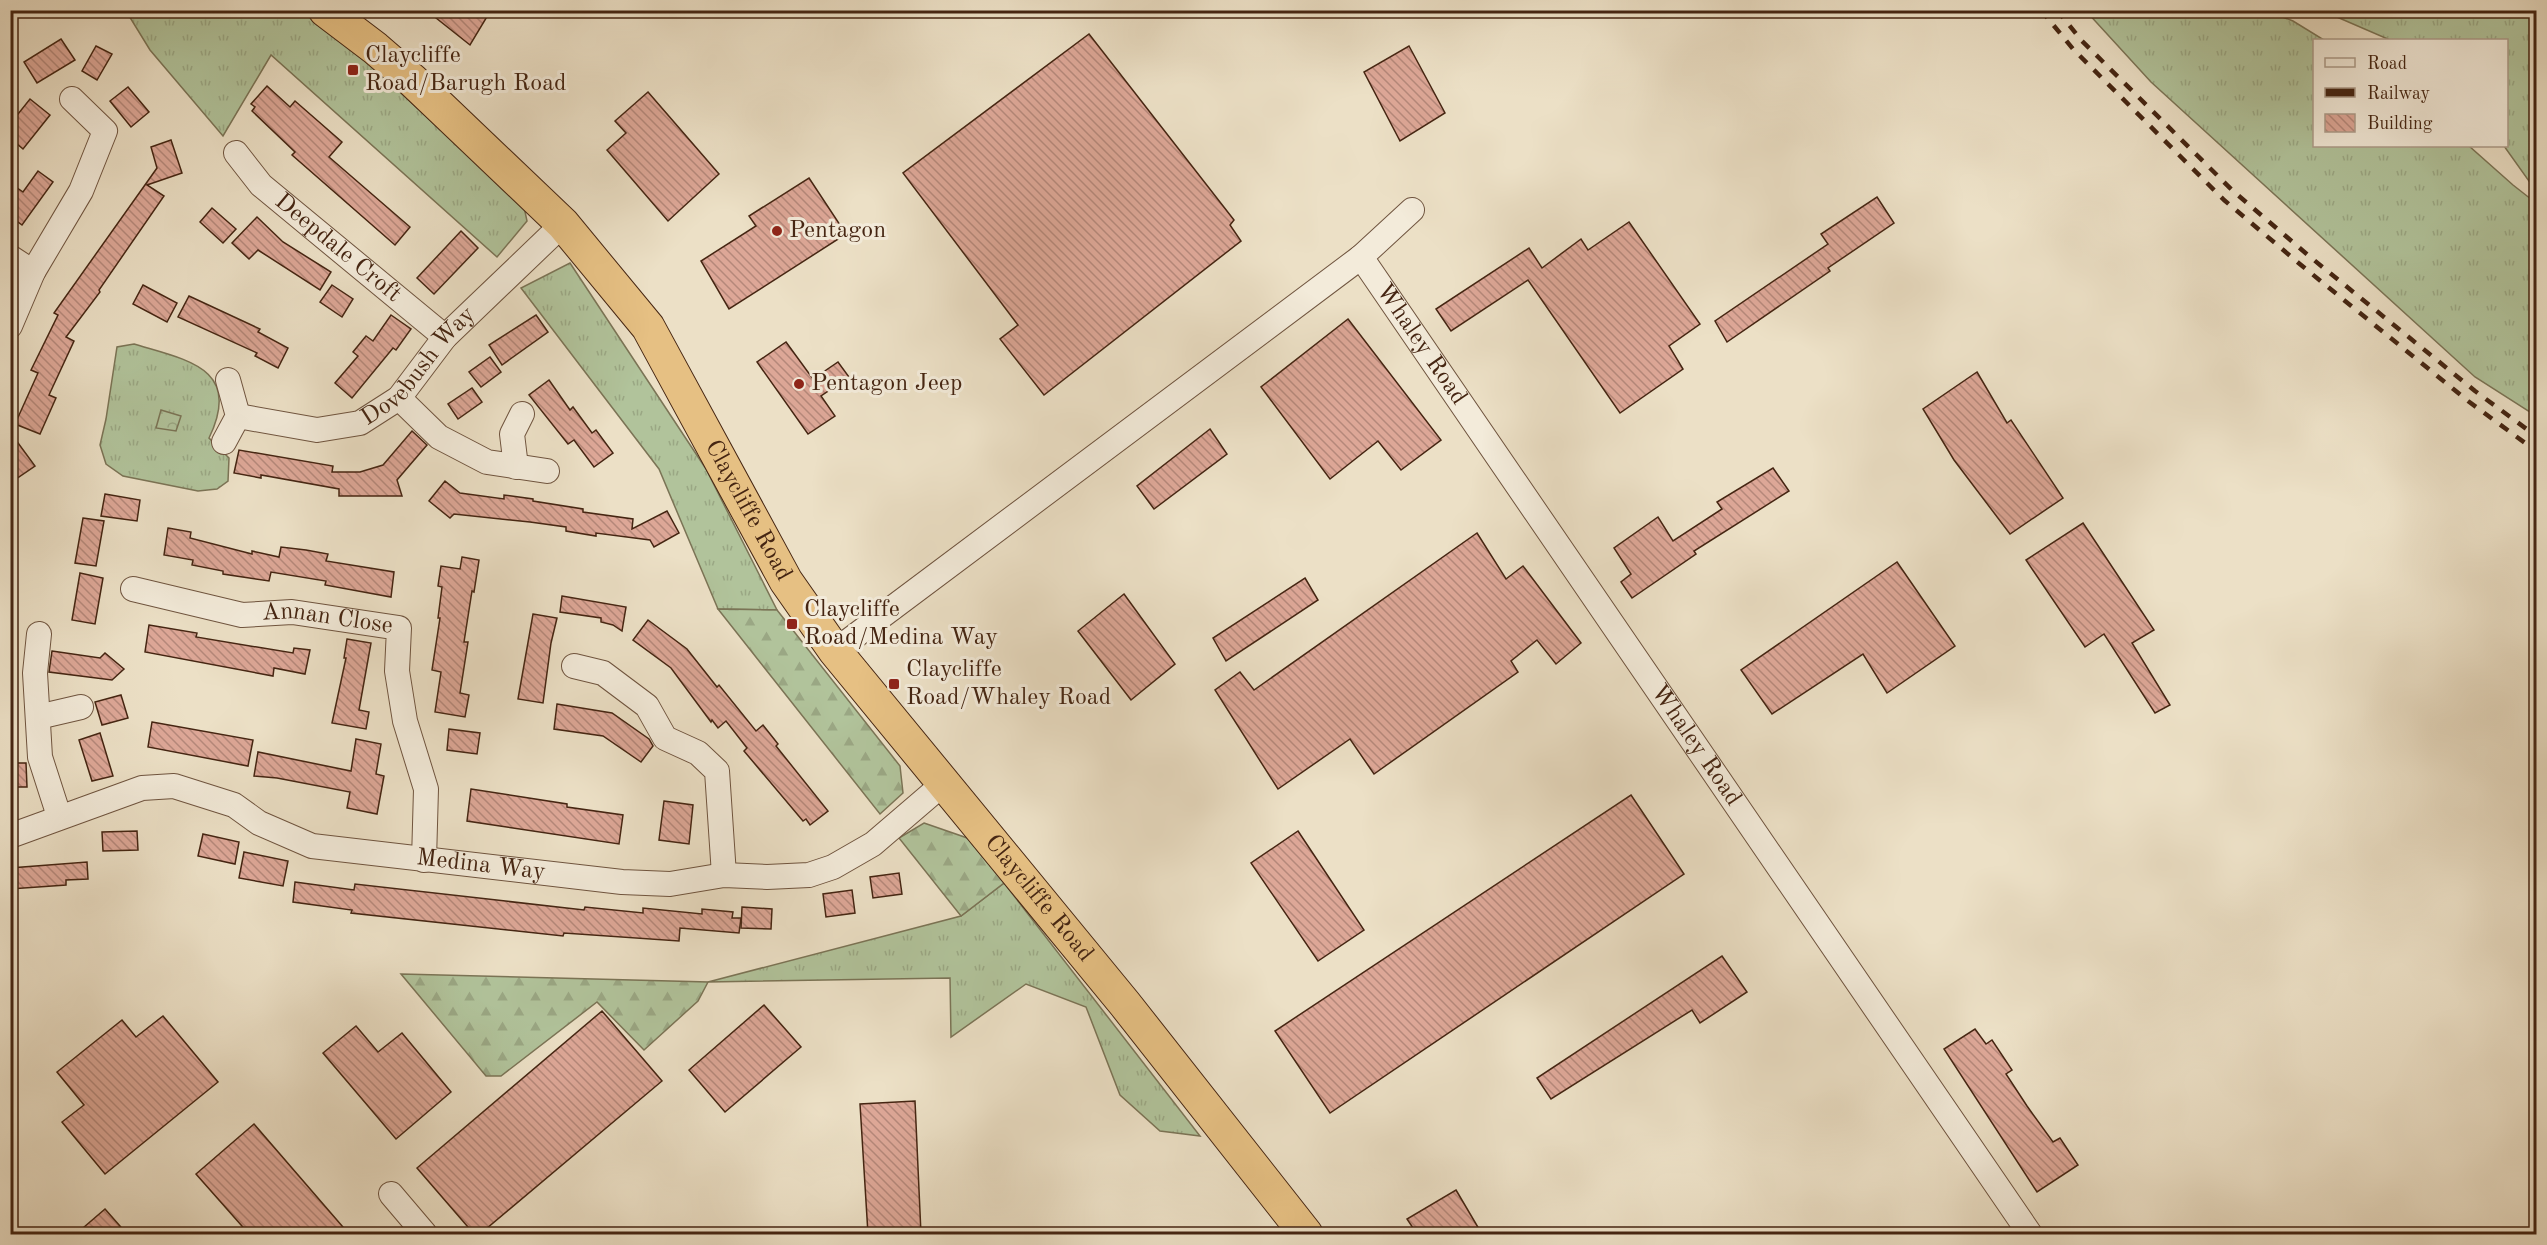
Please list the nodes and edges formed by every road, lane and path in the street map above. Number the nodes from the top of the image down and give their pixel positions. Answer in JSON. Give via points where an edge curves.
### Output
{"nodes":[{"id":1,"x":325,"y":10,"type":"edge"},
{"id":2,"x":72,"y":99,"type":"dead end"},
{"id":3,"x":236,"y":153,"type":"dead end"},
{"id":4,"x":1412,"y":210,"type":"dead end"},
{"id":5,"x":563,"y":224,"type":"junction"},
{"id":6,"x":10,"y":257,"type":"edge"},
{"id":7,"x":1361,"y":257,"type":"junction"},
{"id":8,"x":33,"y":272,"type":"junction"},
{"id":9,"x":10,"y":326,"type":"edge"},
{"id":10,"x":445,"y":337,"type":"junction"},
{"id":11,"x":228,"y":380,"type":"dead end"},
{"id":12,"x":399,"y":398,"type":"junction"},
{"id":13,"x":522,"y":414,"type":"dead end"},
{"id":14,"x":238,"y":416,"type":"junction"},
{"id":15,"x":224,"y":442,"type":"dead end"},
{"id":16,"x":516,"y":467,"type":"junction"},
{"id":17,"x":548,"y":471,"type":"dead end"},
{"id":18,"x":133,"y":589,"type":"dead end"},
{"id":19,"x":39,"y":634,"type":"dead end"},
{"id":20,"x":835,"y":651,"type":"junction"},
{"id":21,"x":574,"y":666,"type":"dead end"},
{"id":22,"x":81,"y":707,"type":"dead end"},
{"id":23,"x":38,"y":717,"type":"junction"},
{"id":24,"x":943,"y":784,"type":"junction"},
{"id":25,"x":59,"y":816,"type":"junction"},
{"id":26,"x":10,"y":836,"type":"edge"},
{"id":27,"x":424,"y":860,"type":"junction"},
{"id":28,"x":724,"y":875,"type":"junction"},
{"id":29,"x":391,"y":1194,"type":"dead end"},
{"id":30,"x":425,"y":1234,"type":"edge"},
{"id":31,"x":1305,"y":1234,"type":"edge"},
{"id":32,"x":2030,"y":1234,"type":"edge"}],
"edges":[{"from":1,"to":5,"type":"highway","name":"Claycliffe Road","via":[[412,80]]},
{"from":2,"to":8,"type":"street","via":[[105,131],[81,191]]},
{"from":3,"to":10,"type":"street","name":"Deepdale Croft","via":[[261,185]]},
{"from":4,"to":7,"type":"street","name":"Whaley Road"},
{"from":5,"to":10,"type":"street","name":"Dovebush Way"},
{"from":5,"to":20,"type":"highway","name":"Claycliffe Road","via":[[648,327],[786,581]]},
{"from":6,"to":8,"type":"street"},
{"from":7,"to":20,"type":"street","name":"Whaley Road"},
{"from":7,"to":32,"type":"street","name":"Whaley Road"},
{"from":8,"to":9,"type":"street"},
{"from":10,"to":12,"type":"street","name":"Dovebush Way"},
{"from":11,"to":14,"type":"street"},
{"from":12,"to":14,"type":"street","name":"Dovebush Way","via":[[360,423],[317,430]]},
{"from":12,"to":16,"type":"street","via":[[439,437],[487,462]]},
{"from":13,"to":16,"type":"street","via":[[512,434]]},
{"from":14,"to":15,"type":"street"},
{"from":16,"to":17,"type":"street"},
{"from":18,"to":27,"type":"street","name":"Annan Close","via":[[242,615],[292,612],[399,628],[397,671],[405,721],[426,789]]},
{"from":19,"to":23,"type":"street","via":[[35,673]]},
{"from":20,"to":24,"type":"highway","name":"Claycliffe Road"},
{"from":21,"to":28,"type":"street","via":[[603,673],[647,706],[665,738],[698,753],[717,771]]},
{"from":22,"to":23,"type":"street"},
{"from":23,"to":25,"type":"street","via":[[40,757]]},
{"from":24,"to":28,"type":"street","name":"Medina Way","via":[[873,844],[833,867],[809,875]]},
{"from":24,"to":31,"type":"highway","name":"Claycliffe Road","via":[[1125,1004]]},
{"from":25,"to":26,"type":"street","name":"Medina Way"},
{"from":25,"to":27,"type":"street","name":"Medina Way","via":[[142,788],[174,786],[234,805],[260,823],[312,846]]},
{"from":27,"to":28,"type":"street","name":"Medina Way","via":[[622,882],[670,884]]},
{"from":29,"to":30,"type":"street"}]}
